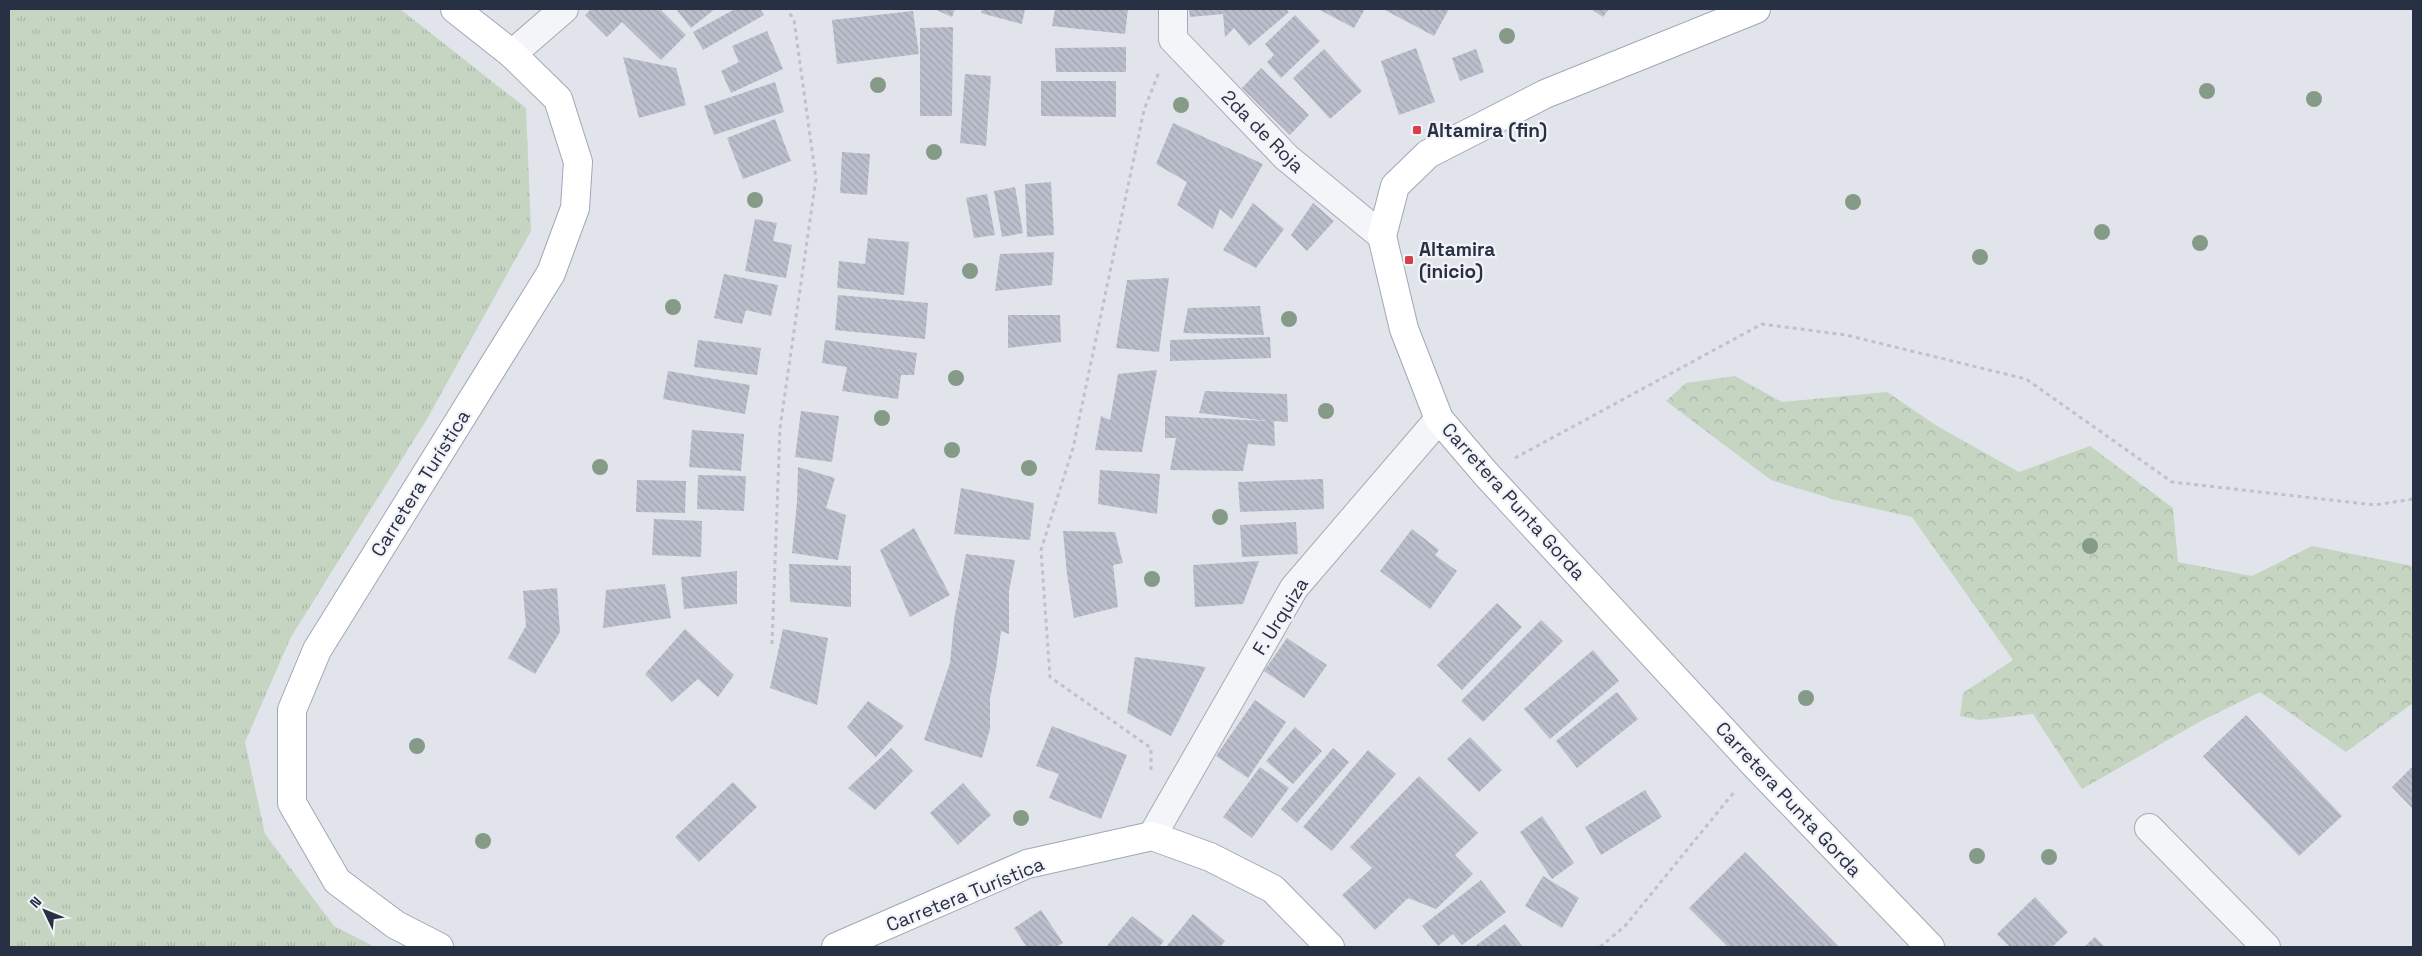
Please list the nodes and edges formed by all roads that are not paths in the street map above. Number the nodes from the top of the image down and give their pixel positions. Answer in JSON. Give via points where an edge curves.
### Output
{"nodes":[{"id":1,"x":455,"y":9,"type":"edge"},
{"id":2,"x":564,"y":9,"type":"edge"},
{"id":3,"x":1173,"y":9,"type":"edge"},
{"id":4,"x":1756,"y":9,"type":"edge"},
{"id":5,"x":512,"y":54,"type":"junction"},
{"id":6,"x":1382,"y":236,"type":"junction"},
{"id":7,"x":1439,"y":419,"type":"junction"},
{"id":8,"x":2149,"y":828,"type":"dead end"},
{"id":9,"x":1152,"y":836,"type":"junction"},
{"id":10,"x":438,"y":947,"type":"edge"},
{"id":11,"x":836,"y":947,"type":"edge"},
{"id":12,"x":1330,"y":947,"type":"edge"},
{"id":13,"x":1930,"y":947,"type":"edge"},
{"id":14,"x":2266,"y":947,"type":"edge"}],
"edges":[{"from":1,"to":5,"type":"main road","name":"Carretera Turística"},
{"from":2,"to":5,"type":"street"},
{"from":3,"to":6,"type":"street","name":"2da de Roja","via":[[1173,39],[1286,157]]},
{"from":4,"to":6,"type":"main road","name":"Carretera Punta Gorda","via":[[1545,94],[1428,154],[1395,186]]},
{"from":5,"to":10,"type":"main road","name":"Carretera Turística","via":[[558,99],[578,162],[575,208],[551,272],[317,650],[292,710],[292,802],[337,881],[396,925]]},
{"from":6,"to":7,"type":"main road","name":"Carretera Punta Gorda","via":[[1404,329]]},
{"from":7,"to":9,"type":"street","name":"F. Urquiza","via":[[1294,588]]},
{"from":7,"to":13,"type":"main road","name":"Carretera Punta Gorda","via":[[1755,764]]},
{"from":8,"to":14,"type":"street"},
{"from":9,"to":11,"type":"main road","name":"Carretera Turística","via":[[1027,864]]},
{"from":9,"to":12,"type":"main road","via":[[1210,857],[1273,889]]}]}
